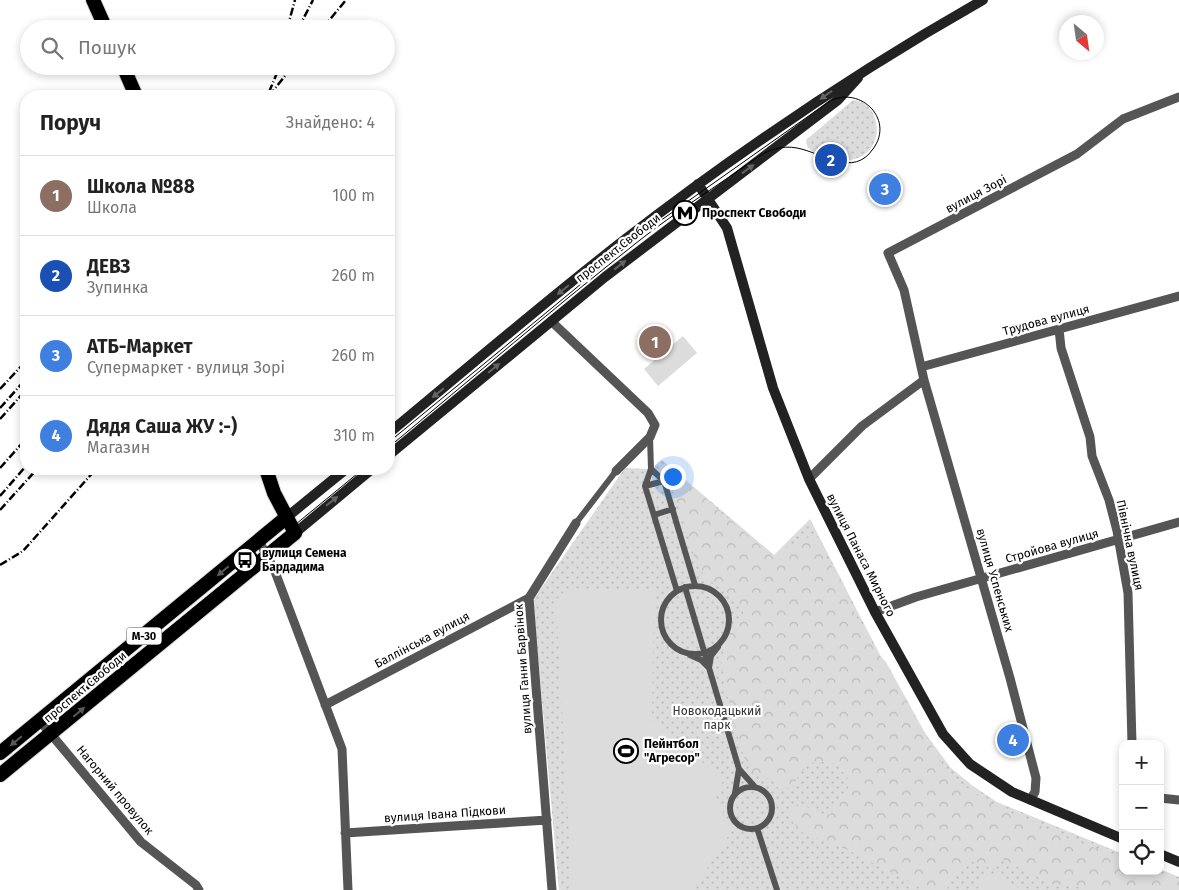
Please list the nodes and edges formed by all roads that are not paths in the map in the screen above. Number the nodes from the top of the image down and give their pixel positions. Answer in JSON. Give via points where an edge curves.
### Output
{"nodes":[{"id":1,"x":93,"y":0,"type":"edge"},
{"id":2,"x":983,"y":0,"type":"edge"},
{"id":3,"x":102,"y":20,"type":"edge"},
{"id":4,"x":867,"y":68,"type":"junction"},
{"id":5,"x":127,"y":75,"type":"edge"},
{"id":6,"x":133,"y":90,"type":"edge"},
{"id":7,"x":1179,"y":97,"type":"edge"},
{"id":8,"x":698,"y":184,"type":"junction"},
{"id":9,"x":709,"y":198,"type":"junction"},
{"id":10,"x":1179,"y":296,"type":"edge"},
{"id":11,"x":551,"y":321,"type":"junction"},
{"id":12,"x":1059,"y":329,"type":"junction"},
{"id":13,"x":920,"y":367,"type":"junction"},
{"id":14,"x":924,"y":380,"type":"junction"},
{"id":15,"x":395,"y":429,"type":"edge"},
{"id":16,"x":650,"y":437,"type":"junction"},
{"id":17,"x":395,"y":450,"type":"edge"},
{"id":18,"x":650,"y":469,"type":"junction"},
{"id":19,"x":616,"y":472,"type":"joint"},
{"id":20,"x":268,"y":475,"type":"edge"},
{"id":21,"x":339,"y":475,"type":"edge"},
{"id":22,"x":365,"y":475,"type":"edge"},
{"id":23,"x":809,"y":480,"type":"junction"},
{"id":24,"x":664,"y":481,"type":"junction"},
{"id":25,"x":645,"y":486,"type":"junction"},
{"id":26,"x":672,"y":509,"type":"junction"},
{"id":27,"x":654,"y":515,"type":"junction"},
{"id":28,"x":287,"y":517,"type":"junction"},
{"id":29,"x":1179,"y":522,"type":"edge"},
{"id":30,"x":576,"y":523,"type":"joint"},
{"id":31,"x":295,"y":533,"type":"junction"},
{"id":32,"x":259,"y":541,"type":"junction"},
{"id":33,"x":1118,"y":541,"type":"junction"},
{"id":34,"x":268,"y":556,"type":"junction"},
{"id":35,"x":982,"y":580,"type":"junction"},
{"id":36,"x":695,"y":585,"type":"junction"},
{"id":37,"x":685,"y":587,"type":"junction"},
{"id":38,"x":676,"y":591,"type":"junction"},
{"id":39,"x":530,"y":598,"type":"junction"},
{"id":40,"x":875,"y":612,"type":"junction"},
{"id":41,"x":720,"y":643,"type":"junction"},
{"id":42,"x":704,"y":652,"type":"junction"},
{"id":43,"x":686,"y":653,"type":"junction"},
{"id":44,"x":710,"y":668,"type":"junction"},
{"id":45,"x":325,"y":705,"type":"junction"},
{"id":46,"x":40,"y":721,"type":"junction"},
{"id":47,"x":52,"y":734,"type":"junction"},
{"id":48,"x":1132,"y":740,"type":"edge"},
{"id":49,"x":0,"y":753,"type":"edge"},
{"id":50,"x":739,"y":769,"type":"junction"},
{"id":51,"x":0,"y":775,"type":"edge"},
{"id":52,"x":755,"y":787,"type":"junction"},
{"id":53,"x":735,"y":793,"type":"junction"},
{"id":54,"x":1164,"y":798,"type":"edge"},
{"id":55,"x":1030,"y":800,"type":"junction"},
{"id":56,"x":1179,"y":800,"type":"edge"},
{"id":57,"x":547,"y":820,"type":"junction"},
{"id":58,"x":757,"y":828,"type":"junction"},
{"id":59,"x":345,"y":833,"type":"junction"},
{"id":60,"x":1119,"y":837,"type":"edge"},
{"id":61,"x":1164,"y":856,"type":"edge"},
{"id":62,"x":1179,"y":862,"type":"edge"},
{"id":63,"x":199,"y":890,"type":"edge"},
{"id":64,"x":348,"y":890,"type":"edge"},
{"id":65,"x":552,"y":890,"type":"edge"},
{"id":66,"x":777,"y":890,"type":"edge"}],
"edges":[{"from":1,"to":3,"type":"highway"},
{"from":2,"to":4,"type":"main road","name":"проспект Свободи"},
{"from":4,"to":8,"type":"main road","name":"проспект Свободи","one_way":true},
{"from":9,"to":4,"type":"main road","name":"проспект Свободи","one_way":true,"via":[[838,100]]},
{"from":5,"to":6,"type":"highway"},
{"from":7,"to":13,"type":"street","name":"вулиця Зорі","via":[[1123,119],[1077,154],[888,253],[904,290]]},
{"from":8,"to":9,"type":"main road","name":"вулиця Панаса Мирного"},
{"from":8,"to":15,"type":"main road","name":"проспект Свободи","one_way":true,"via":[[612,249]]},
{"from":11,"to":9,"type":"main road","name":"проспект Свободи","one_way":true},
{"from":9,"to":23,"type":"main road","name":"вулиця Панаса Мирного","via":[[727,228],[773,388]]},
{"from":10,"to":12,"type":"street","name":"Трудова вулиця"},
{"from":11,"to":16,"type":"street","via":[[648,413],[655,425]]},
{"from":17,"to":11,"type":"main road","name":"проспект Свободи","one_way":true},
{"from":12,"to":13,"type":"street","name":"Трудова вулиця"},
{"from":12,"to":33,"type":"street","name":"Північна вулиця"},
{"from":13,"to":14,"type":"street","name":"вулиця Успенських"},
{"from":14,"to":23,"type":"street","via":[[862,426]]},
{"from":14,"to":35,"type":"street","name":"вулиця Успенських"},
{"from":16,"to":18,"type":"street"},
{"from":16,"to":19,"type":"street","name":"вулиця Ганни Барвінок"},
{"from":18,"to":24,"type":"street"},
{"from":18,"to":25,"type":"street"},
{"from":19,"to":30,"type":"street","name":"вулиця Ганни Барвінок"},
{"from":20,"to":28,"type":"highway"},
{"from":21,"to":28,"type":"main road","name":"проспект Свободи"},
{"from":31,"to":22,"type":"main road","name":"проспект Свободи","one_way":true},
{"from":23,"to":40,"type":"main road","name":"вулиця Панаса Мирного"},
{"from":24,"to":25,"type":"street"},
{"from":24,"to":26,"type":"street"},
{"from":25,"to":27,"type":"street"},
{"from":26,"to":27,"type":"street"},
{"from":26,"to":36,"type":"street"},
{"from":27,"to":38,"type":"street"},
{"from":28,"to":31,"type":"highway"},
{"from":28,"to":32,"type":"highway","name":"проспект Свободи","number":"М-30"},
{"from":29,"to":33,"type":"street","name":"Стройова вулиця"},
{"from":30,"to":39,"type":"street","name":"вулиця Ганни Барвінок"},
{"from":31,"to":34,"type":"highway","name":"проспект Свободи","number":"М-30"},
{"from":32,"to":34,"type":"street"},
{"from":32,"to":46,"type":"highway","name":"проспект Свободи","number":"М-30","one_way":true},
{"from":33,"to":35,"type":"street","name":"Стройова вулиця"},
{"from":33,"to":48,"type":"street","name":"Північна вулиця","via":[[1128,593]]},
{"from":34,"to":45,"type":"street"},
{"from":47,"to":34,"type":"highway","name":"проспект Свободи","number":"М-30","one_way":true},
{"from":35,"to":40,"type":"street","name":"Стройова вулиця","via":[[916,597]]},
{"from":35,"to":55,"type":"street","name":"вулиця Успенських","via":[[1036,778],[1035,792]]},
{"from":36,"to":37,"type":"street"},
{"from":36,"to":41,"type":"street","via":[[711,590],[722,599],[728,610],[728,628]]},
{"from":37,"to":38,"type":"street"},
{"from":37,"to":42,"type":"street"},
{"from":38,"to":43,"type":"street","via":[[665,603],[662,629],[671,644]]},
{"from":39,"to":45,"type":"street","name":"Баллінська вулиця"},
{"from":39,"to":57,"type":"street","name":"вулиця Ганни Барвінок"},
{"from":40,"to":55,"type":"main road","name":"вулиця Панаса Мирного","via":[[920,696],[952,747],[991,780]]},
{"from":41,"to":42,"type":"street"},
{"from":41,"to":44,"type":"street","via":[[711,656]]},
{"from":42,"to":43,"type":"street"},
{"from":42,"to":44,"type":"street"},
{"from":43,"to":44,"type":"street"},
{"from":44,"to":50,"type":"street"},
{"from":45,"to":59,"type":"street","via":[[342,749]]},
{"from":46,"to":47,"type":"street","name":"Нагорний провулок"},
{"from":46,"to":49,"type":"highway","name":"проспект Свободи","number":"М-30","one_way":true},
{"from":47,"to":51,"type":"highway","name":"проспект Свободи","number":"М-30"},
{"from":47,"to":63,"type":"street","name":"Нагорний провулок","via":[[141,842]]},
{"from":50,"to":52,"type":"street"},
{"from":50,"to":53,"type":"street"},
{"from":52,"to":53,"type":"street","via":[[744,787]]},
{"from":52,"to":58,"type":"street","via":[[769,796],[772,807],[770,818]]},
{"from":53,"to":58,"type":"street","via":[[729,809],[732,819],[741,827]]},
{"from":54,"to":56,"type":"street"},
{"from":55,"to":60,"type":"main road","name":"вулиця Панаса Мирного"},
{"from":57,"to":59,"type":"street","name":"вулиця Івана Підкови"},
{"from":57,"to":65,"type":"street","name":"вулиця Ганни Барвінок"},
{"from":58,"to":66,"type":"street"},
{"from":59,"to":64,"type":"street"},
{"from":61,"to":62,"type":"main road"}]}
